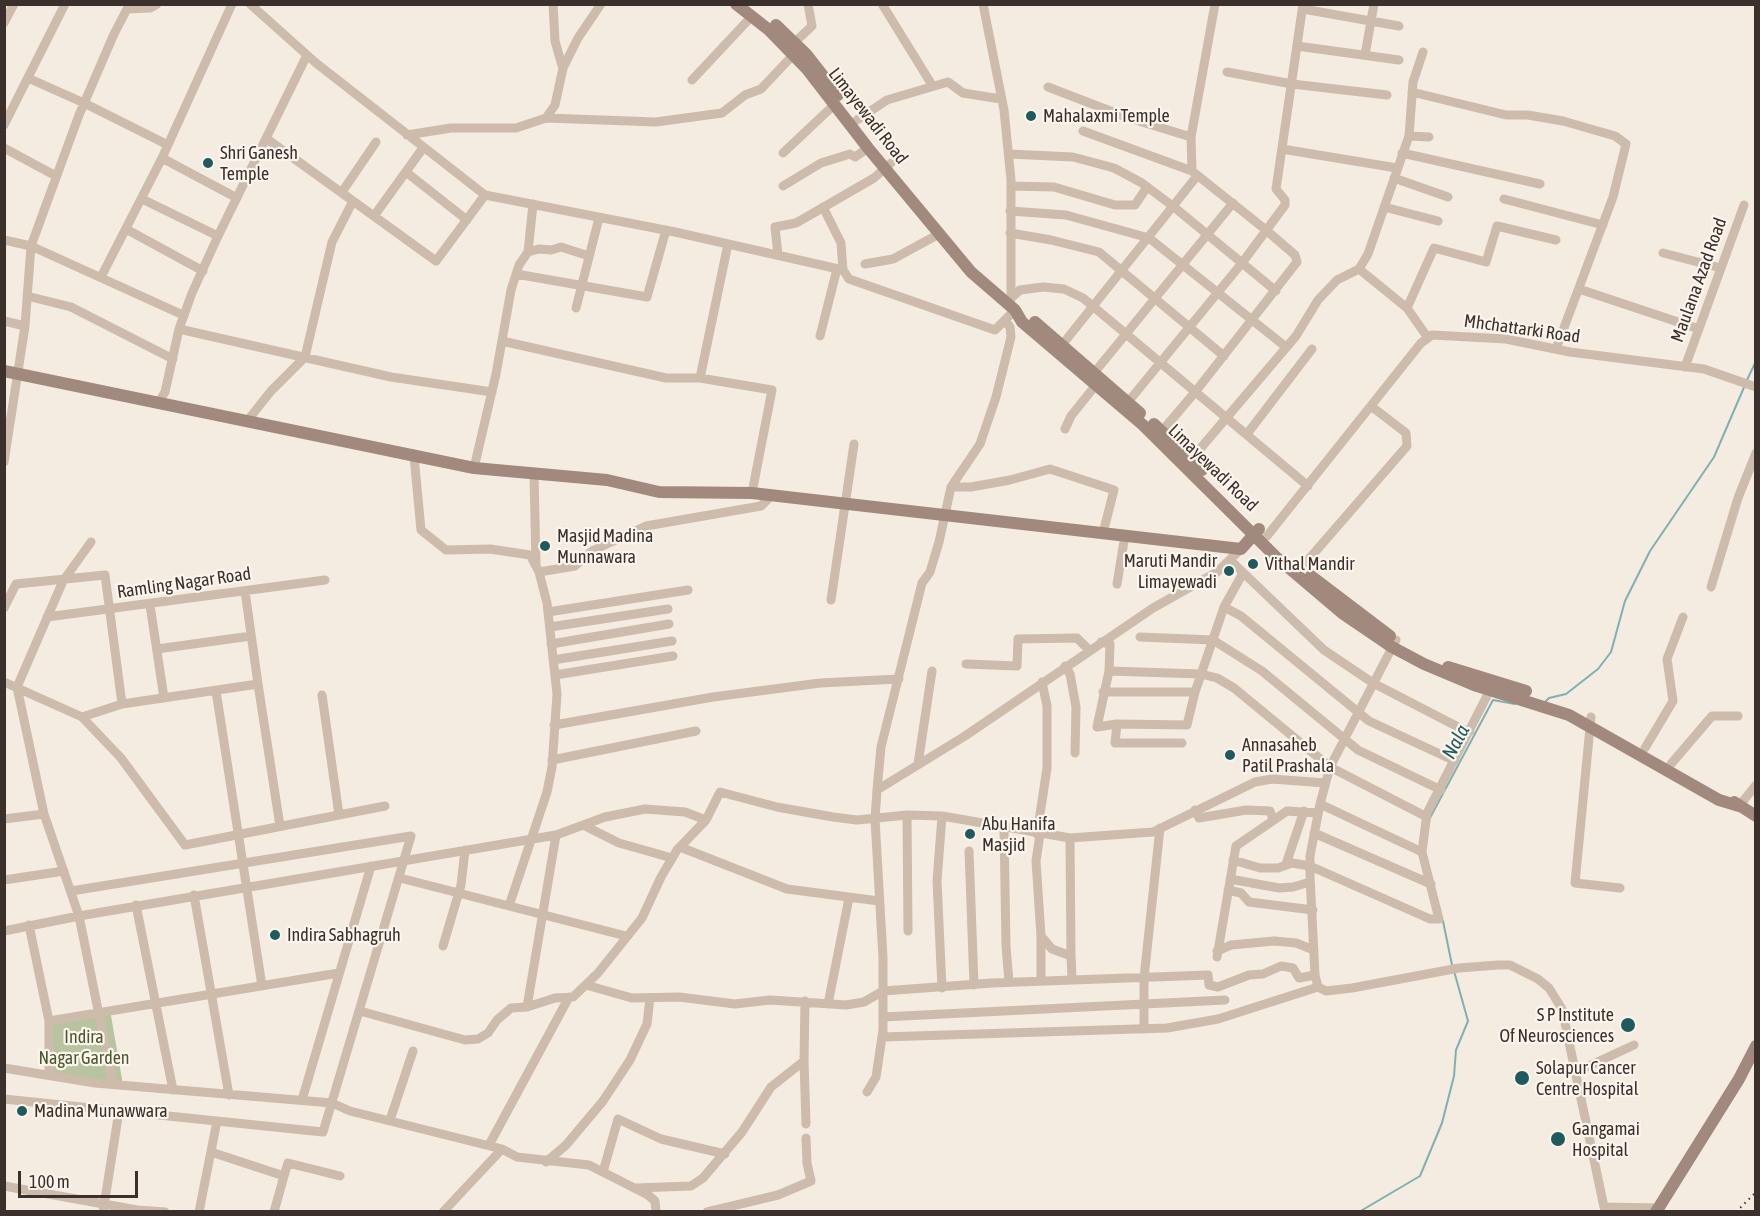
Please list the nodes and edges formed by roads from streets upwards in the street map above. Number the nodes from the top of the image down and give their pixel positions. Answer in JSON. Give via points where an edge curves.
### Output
{"nodes":[{"id":1,"x":14,"y":4,"type":"edge"},
{"id":2,"x":65,"y":4,"type":"edge"},
{"id":3,"x":157,"y":4,"type":"edge"},
{"id":4,"x":232,"y":4,"type":"edge"},
{"id":5,"x":250,"y":4,"type":"edge"},
{"id":6,"x":553,"y":4,"type":"edge"},
{"id":7,"x":601,"y":4,"type":"edge"},
{"id":8,"x":736,"y":4,"type":"edge"},
{"id":9,"x":808,"y":4,"type":"edge"},
{"id":10,"x":882,"y":4,"type":"edge"},
{"id":11,"x":982,"y":4,"type":"edge"},
{"id":12,"x":1215,"y":4,"type":"edge"},
{"id":13,"x":1374,"y":4,"type":"edge"},
{"id":14,"x":1303,"y":7,"type":"edge"},
{"id":15,"x":751,"y":10,"type":"edge"},
{"id":16,"x":1371,"y":21,"type":"junction"},
{"id":17,"x":4,"y":24,"type":"edge"},
{"id":18,"x":1399,"y":26,"type":"dead end"},
{"id":19,"x":1297,"y":46,"type":"junction"},
{"id":20,"x":794,"y":48,"type":"junction"},
{"id":21,"x":1423,"y":52,"type":"dead end"},
{"id":22,"x":307,"y":55,"type":"junction"},
{"id":23,"x":1365,"y":55,"type":"junction"},
{"id":24,"x":1399,"y":60,"type":"dead end"},
{"id":25,"x":563,"y":69,"type":"junction"},
{"id":26,"x":1227,"y":72,"type":"dead end"},
{"id":27,"x":27,"y":78,"type":"junction"},
{"id":28,"x":692,"y":80,"type":"dead end"},
{"id":29,"x":1292,"y":84,"type":"junction"},
{"id":30,"x":932,"y":85,"type":"junction"},
{"id":31,"x":1048,"y":87,"type":"dead end"},
{"id":32,"x":1412,"y":92,"type":"junction"},
{"id":33,"x":1387,"y":95,"type":"dead end"},
{"id":34,"x":1001,"y":99,"type":"junction"},
{"id":35,"x":84,"y":103,"type":"junction"},
{"id":36,"x":835,"y":104,"type":"junction"},
{"id":37,"x":546,"y":118,"type":"junction"},
{"id":38,"x":857,"y":120,"type":"junction"},
{"id":39,"x":4,"y":125,"type":"edge"},
{"id":40,"x":1083,"y":131,"type":"dead end"},
{"id":41,"x":407,"y":135,"type":"junction"},
{"id":42,"x":1409,"y":136,"type":"junction"},
{"id":43,"x":1191,"y":137,"type":"junction"},
{"id":44,"x":1429,"y":137,"type":"dead end"},
{"id":45,"x":267,"y":139,"type":"junction"},
{"id":46,"x":376,"y":142,"type":"dead end"},
{"id":47,"x":168,"y":145,"type":"junction"},
{"id":48,"x":4,"y":148,"type":"edge"},
{"id":49,"x":423,"y":148,"type":"junction"},
{"id":50,"x":868,"y":148,"type":"junction"},
{"id":51,"x":1282,"y":149,"type":"junction"},
{"id":52,"x":783,"y":153,"type":"dead end"},
{"id":53,"x":1402,"y":153,"type":"junction"},
{"id":54,"x":1009,"y":154,"type":"junction"},
{"id":55,"x":162,"y":158,"type":"junction"},
{"id":56,"x":888,"y":166,"type":"junction"},
{"id":57,"x":406,"y":172,"type":"junction"},
{"id":58,"x":1395,"y":173,"type":"junction"},
{"id":59,"x":1195,"y":174,"type":"junction"},
{"id":60,"x":56,"y":176,"type":"junction"},
{"id":61,"x":1540,"y":184,"type":"dead end"},
{"id":62,"x":783,"y":186,"type":"dead end"},
{"id":63,"x":1011,"y":186,"type":"junction"},
{"id":64,"x":1148,"y":187,"type":"junction"},
{"id":65,"x":342,"y":192,"type":"junction"},
{"id":66,"x":485,"y":195,"type":"junction"},
{"id":67,"x":1448,"y":197,"type":"dead end"},
{"id":68,"x":237,"y":198,"type":"junction"},
{"id":69,"x":142,"y":199,"type":"junction"},
{"id":70,"x":1504,"y":199,"type":"dead end"},
{"id":71,"x":353,"y":201,"type":"junction"},
{"id":72,"x":1233,"y":203,"type":"junction"},
{"id":73,"x":533,"y":204,"type":"junction"},
{"id":74,"x":1744,"y":205,"type":"dead end"},
{"id":75,"x":823,"y":207,"type":"junction"},
{"id":76,"x":1174,"y":207,"type":"junction"},
{"id":77,"x":1384,"y":207,"type":"junction"},
{"id":78,"x":1010,"y":211,"type":"junction"},
{"id":79,"x":374,"y":216,"type":"junction"},
{"id":80,"x":599,"y":218,"type":"junction"},
{"id":81,"x":467,"y":220,"type":"junction"},
{"id":82,"x":1437,"y":221,"type":"dead end"},
{"id":83,"x":1603,"y":225,"type":"junction"},
{"id":84,"x":126,"y":229,"type":"junction"},
{"id":85,"x":666,"y":230,"type":"junction"},
{"id":86,"x":1266,"y":230,"type":"junction"},
{"id":87,"x":1010,"y":233,"type":"junction"},
{"id":88,"x":939,"y":234,"type":"junction"},
{"id":89,"x":1208,"y":235,"type":"junction"},
{"id":90,"x":218,"y":236,"type":"junction"},
{"id":91,"x":1149,"y":238,"type":"junction"},
{"id":92,"x":4,"y":240,"type":"edge"},
{"id":93,"x":1556,"y":240,"type":"dead end"},
{"id":94,"x":728,"y":244,"type":"junction"},
{"id":95,"x":31,"y":246,"type":"junction"},
{"id":96,"x":528,"y":252,"type":"junction"},
{"id":97,"x":1663,"y":253,"type":"dead end"},
{"id":98,"x":778,"y":255,"type":"junction"},
{"id":99,"x":589,"y":256,"type":"junction"},
{"id":100,"x":1242,"y":263,"type":"junction"},
{"id":101,"x":865,"y":264,"type":"dead end"},
{"id":102,"x":1183,"y":266,"type":"junction"},
{"id":103,"x":1721,"y":268,"type":"junction"},
{"id":104,"x":840,"y":269,"type":"junction"},
{"id":105,"x":1359,"y":269,"type":"junction"},
{"id":106,"x":203,"y":271,"type":"junction"},
{"id":107,"x":1123,"y":271,"type":"junction"},
{"id":108,"x":516,"y":274,"type":"junction"},
{"id":109,"x":100,"y":277,"type":"junction"},
{"id":110,"x":987,"y":284,"type":"junction"},
{"id":111,"x":581,"y":286,"type":"junction"},
{"id":112,"x":1579,"y":289,"type":"junction"},
{"id":113,"x":1276,"y":291,"type":"junction"},
{"id":114,"x":1218,"y":293,"type":"junction"},
{"id":115,"x":27,"y":296,"type":"junction"},
{"id":116,"x":1156,"y":298,"type":"junction"},
{"id":117,"x":1011,"y":303,"type":"junction"},
{"id":118,"x":1095,"y":307,"type":"junction"},
{"id":119,"x":576,"y":308,"type":"dead end"},
{"id":120,"x":1407,"y":308,"type":"junction"},
{"id":121,"x":183,"y":315,"type":"junction"},
{"id":122,"x":1252,"y":320,"type":"junction"},
{"id":123,"x":4,"y":321,"type":"edge"},
{"id":124,"x":1005,"y":321,"type":"junction"},
{"id":125,"x":25,"y":326,"type":"junction"},
{"id":126,"x":1191,"y":328,"type":"junction"},
{"id":127,"x":179,"y":329,"type":"junction"},
{"id":128,"x":1699,"y":329,"type":"junction"},
{"id":129,"x":1128,"y":334,"type":"junction"},
{"id":130,"x":820,"y":336,"type":"dead end"},
{"id":131,"x":1428,"y":338,"type":"junction"},
{"id":132,"x":502,"y":341,"type":"junction"},
{"id":133,"x":1062,"y":345,"type":"junction"},
{"id":134,"x":1286,"y":347,"type":"junction"},
{"id":135,"x":1312,"y":349,"type":"dead end"},
{"id":136,"x":1556,"y":349,"type":"junction"},
{"id":137,"x":1224,"y":356,"type":"junction"},
{"id":138,"x":305,"y":357,"type":"junction"},
{"id":139,"x":173,"y":359,"type":"junction"},
{"id":140,"x":1162,"y":363,"type":"junction"},
{"id":141,"x":1685,"y":367,"type":"junction"},
{"id":142,"x":10,"y":372,"type":"edge"},
{"id":143,"x":700,"y":378,"type":"junction"},
{"id":144,"x":1094,"y":380,"type":"junction"},
{"id":145,"x":1754,"y":387,"type":"edge"},
{"id":146,"x":1196,"y":391,"type":"junction"},
{"id":147,"x":492,"y":392,"type":"junction"},
{"id":148,"x":159,"y":402,"type":"junction"},
{"id":149,"x":1128,"y":402,"type":"junction"},
{"id":150,"x":1371,"y":406,"type":"junction"},
{"id":151,"x":1227,"y":418,"type":"junction"},
{"id":152,"x":248,"y":420,"type":"junction"},
{"id":153,"x":1065,"y":429,"type":"dead end"},
{"id":154,"x":1162,"y":431,"type":"junction"},
{"id":155,"x":1247,"y":434,"type":"junction"},
{"id":156,"x":854,"y":444,"type":"dead end"},
{"id":157,"x":1755,"y":453,"type":"edge"},
{"id":158,"x":414,"y":456,"type":"junction"},
{"id":159,"x":4,"y":462,"type":"edge"},
{"id":160,"x":1189,"y":463,"type":"junction"},
{"id":161,"x":474,"y":468,"type":"junction"},
{"id":162,"x":534,"y":475,"type":"junction"},
{"id":163,"x":1308,"y":486,"type":"junction"},
{"id":164,"x":951,"y":487,"type":"junction"},
{"id":165,"x":752,"y":494,"type":"junction"},
{"id":166,"x":770,"y":497,"type":"junction"},
{"id":167,"x":845,"y":505,"type":"junction"},
{"id":168,"x":946,"y":517,"type":"junction"},
{"id":169,"x":1104,"y":533,"type":"junction"},
{"id":170,"x":1261,"y":533,"type":"junction"},
{"id":171,"x":1125,"y":535,"type":"junction"},
{"id":172,"x":91,"y":542,"type":"dead end"},
{"id":173,"x":1241,"y":549,"type":"junction"},
{"id":174,"x":1230,"y":560,"type":"junction"},
{"id":175,"x":1302,"y":567,"type":"junction"},
{"id":176,"x":537,"y":570,"type":"junction"},
{"id":177,"x":1243,"y":573,"type":"junction"},
{"id":178,"x":63,"y":580,"type":"junction"},
{"id":179,"x":324,"y":580,"type":"dead end"},
{"id":180,"x":1117,"y":584,"type":"dead end"},
{"id":181,"x":1711,"y":587,"type":"dead end"},
{"id":182,"x":688,"y":590,"type":"dead end"},
{"id":183,"x":245,"y":591,"type":"junction"},
{"id":184,"x":831,"y":600,"type":"dead end"},
{"id":185,"x":150,"y":605,"type":"junction"},
{"id":186,"x":1224,"y":607,"type":"junction"},
{"id":187,"x":4,"y":608,"type":"edge"},
{"id":188,"x":668,"y":609,"type":"dead end"},
{"id":189,"x":110,"y":610,"type":"junction"},
{"id":190,"x":548,"y":612,"type":"junction"},
{"id":191,"x":47,"y":617,"type":"junction"},
{"id":192,"x":1683,"y":617,"type":"dead end"},
{"id":193,"x":669,"y":624,"type":"dead end"},
{"id":194,"x":550,"y":627,"type":"junction"},
{"id":195,"x":251,"y":636,"type":"junction"},
{"id":196,"x":1140,"y":638,"type":"dead end"},
{"id":197,"x":1213,"y":640,"type":"junction"},
{"id":198,"x":672,"y":641,"type":"dead end"},
{"id":199,"x":1101,"y":642,"type":"junction"},
{"id":200,"x":552,"y":644,"type":"junction"},
{"id":201,"x":1394,"y":644,"type":"junction"},
{"id":202,"x":157,"y":649,"type":"junction"},
{"id":203,"x":1089,"y":650,"type":"junction"},
{"id":204,"x":673,"y":656,"type":"dead end"},
{"id":205,"x":553,"y":660,"type":"junction"},
{"id":206,"x":966,"y":664,"type":"dead end"},
{"id":207,"x":1065,"y":666,"type":"junction"},
{"id":208,"x":932,"y":671,"type":"dead end"},
{"id":209,"x":1109,"y":672,"type":"junction"},
{"id":210,"x":1201,"y":674,"type":"junction"},
{"id":211,"x":555,"y":675,"type":"junction"},
{"id":212,"x":899,"y":679,"type":"junction"},
{"id":213,"x":4,"y":682,"type":"edge"},
{"id":214,"x":1042,"y":682,"type":"junction"},
{"id":215,"x":1373,"y":683,"type":"junction"},
{"id":216,"x":258,"y":684,"type":"junction"},
{"id":217,"x":17,"y":687,"type":"junction"},
{"id":218,"x":1490,"y":690,"type":"junction"},
{"id":219,"x":216,"y":691,"type":"junction"},
{"id":220,"x":1103,"y":692,"type":"junction"},
{"id":221,"x":1195,"y":692,"type":"junction"},
{"id":222,"x":322,"y":695,"type":"dead end"},
{"id":223,"x":164,"y":698,"type":"junction"},
{"id":224,"x":1538,"y":699,"type":"junction"},
{"id":225,"x":122,"y":704,"type":"junction"},
{"id":226,"x":1359,"y":713,"type":"junction"},
{"id":227,"x":1738,"y":716,"type":"dead end"},
{"id":228,"x":82,"y":717,"type":"junction"},
{"id":229,"x":1591,"y":722,"type":"junction"},
{"id":230,"x":1117,"y":724,"type":"junction"},
{"id":231,"x":554,"y":725,"type":"junction"},
{"id":232,"x":696,"y":731,"type":"dead end"},
{"id":233,"x":1470,"y":731,"type":"junction"},
{"id":234,"x":1345,"y":739,"type":"junction"},
{"id":235,"x":1182,"y":742,"type":"dead end"},
{"id":236,"x":1646,"y":748,"type":"junction"},
{"id":237,"x":1075,"y":753,"type":"dead end"},
{"id":238,"x":552,"y":760,"type":"junction"},
{"id":239,"x":1455,"y":761,"type":"junction"},
{"id":240,"x":918,"y":764,"type":"junction"},
{"id":241,"x":1671,"y":764,"type":"junction"},
{"id":242,"x":1330,"y":766,"type":"junction"},
{"id":243,"x":1325,"y":783,"type":"junction"},
{"id":244,"x":1755,"y":785,"type":"edge"},
{"id":245,"x":877,"y":790,"type":"junction"},
{"id":246,"x":1441,"y":790,"type":"junction"},
{"id":247,"x":385,"y":806,"type":"dead end"},
{"id":248,"x":1739,"y":806,"type":"junction"},
{"id":249,"x":1319,"y":808,"type":"junction"},
{"id":250,"x":1195,"y":810,"type":"junction"},
{"id":251,"x":1304,"y":811,"type":"junction"},
{"id":252,"x":44,"y":814,"type":"junction"},
{"id":253,"x":339,"y":815,"type":"junction"},
{"id":254,"x":907,"y":815,"type":"junction"},
{"id":255,"x":942,"y":816,"type":"junction"},
{"id":256,"x":1755,"y":816,"type":"edge"},
{"id":257,"x":1427,"y":817,"type":"junction"},
{"id":258,"x":4,"y":819,"type":"edge"},
{"id":259,"x":875,"y":819,"type":"junction"},
{"id":260,"x":1274,"y":819,"type":"junction"},
{"id":261,"x":706,"y":820,"type":"junction"},
{"id":262,"x":583,"y":825,"type":"junction"},
{"id":263,"x":280,"y":826,"type":"junction"},
{"id":264,"x":1004,"y":827,"type":"junction"},
{"id":265,"x":1160,"y":828,"type":"junction"},
{"id":266,"x":1314,"y":833,"type":"junction"},
{"id":267,"x":1038,"y":834,"type":"junction"},
{"id":268,"x":237,"y":835,"type":"junction"},
{"id":269,"x":556,"y":835,"type":"junction"},
{"id":270,"x":1070,"y":838,"type":"junction"},
{"id":271,"x":531,"y":839,"type":"junction"},
{"id":272,"x":681,"y":847,"type":"junction"},
{"id":273,"x":465,"y":850,"type":"junction"},
{"id":274,"x":969,"y":851,"type":"dead end"},
{"id":275,"x":1422,"y":852,"type":"junction"},
{"id":276,"x":672,"y":858,"type":"junction"},
{"id":277,"x":405,"y":860,"type":"junction"},
{"id":278,"x":1233,"y":860,"type":"junction"},
{"id":279,"x":243,"y":863,"type":"junction"},
{"id":280,"x":1286,"y":864,"type":"junction"},
{"id":281,"x":371,"y":866,"type":"junction"},
{"id":282,"x":1310,"y":866,"type":"junction"},
{"id":283,"x":64,"y":871,"type":"junction"},
{"id":284,"x":400,"y":878,"type":"junction"},
{"id":285,"x":1230,"y":879,"type":"junction"},
{"id":286,"x":4,"y":880,"type":"edge"},
{"id":287,"x":1310,"y":882,"type":"junction"},
{"id":288,"x":1431,"y":884,"type":"junction"},
{"id":289,"x":247,"y":886,"type":"junction"},
{"id":290,"x":1620,"y":888,"type":"dead end"},
{"id":291,"x":1228,"y":890,"type":"junction"},
{"id":292,"x":71,"y":891,"type":"junction"},
{"id":293,"x":458,"y":893,"type":"junction"},
{"id":294,"x":194,"y":895,"type":"junction"},
{"id":295,"x":849,"y":898,"type":"junction"},
{"id":296,"x":879,"y":901,"type":"junction"},
{"id":297,"x":136,"y":905,"type":"junction"},
{"id":298,"x":509,"y":906,"type":"junction"},
{"id":299,"x":1313,"y":910,"type":"junction"},
{"id":300,"x":544,"y":915,"type":"junction"},
{"id":301,"x":79,"y":916,"type":"junction"},
{"id":302,"x":29,"y":925,"type":"junction"},
{"id":303,"x":4,"y":930,"type":"edge"},
{"id":304,"x":908,"y":932,"type":"dead end"},
{"id":305,"x":626,"y":936,"type":"junction"},
{"id":306,"x":1041,"y":936,"type":"junction"},
{"id":307,"x":443,"y":946,"type":"dead end"},
{"id":308,"x":1314,"y":950,"type":"junction"},
{"id":309,"x":1071,"y":956,"type":"junction"},
{"id":310,"x":339,"y":973,"type":"junction"},
{"id":311,"x":1315,"y":975,"type":"junction"},
{"id":312,"x":1072,"y":978,"type":"junction"},
{"id":313,"x":1144,"y":978,"type":"junction"},
{"id":314,"x":1041,"y":981,"type":"junction"},
{"id":315,"x":1009,"y":982,"type":"junction"},
{"id":316,"x":586,"y":985,"type":"junction"},
{"id":317,"x":974,"y":985,"type":"junction"},
{"id":318,"x":262,"y":986,"type":"junction"},
{"id":319,"x":1318,"y":987,"type":"junction"},
{"id":320,"x":942,"y":988,"type":"junction"},
{"id":321,"x":884,"y":990,"type":"junction"},
{"id":322,"x":212,"y":994,"type":"junction"},
{"id":323,"x":569,"y":997,"type":"junction"},
{"id":324,"x":650,"y":998,"type":"junction"},
{"id":325,"x":1225,"y":1000,"type":"dead end"},
{"id":326,"x":805,"y":1001,"type":"junction"},
{"id":327,"x":155,"y":1003,"type":"junction"},
{"id":328,"x":828,"y":1004,"type":"junction"},
{"id":329,"x":1143,"y":1005,"type":"junction"},
{"id":330,"x":527,"y":1007,"type":"junction"},
{"id":331,"x":360,"y":1011,"type":"junction"},
{"id":332,"x":97,"y":1012,"type":"junction"},
{"id":333,"x":884,"y":1017,"type":"junction"},
{"id":334,"x":49,"y":1021,"type":"junction"},
{"id":335,"x":1144,"y":1029,"type":"junction"},
{"id":336,"x":883,"y":1037,"type":"junction"},
{"id":337,"x":1634,"y":1045,"type":"dead end"},
{"id":338,"x":1755,"y":1046,"type":"edge"},
{"id":339,"x":413,"y":1051,"type":"dead end"},
{"id":340,"x":804,"y":1061,"type":"junction"},
{"id":341,"x":4,"y":1068,"type":"edge"},
{"id":342,"x":1576,"y":1072,"type":"junction"},
{"id":343,"x":49,"y":1074,"type":"junction"},
{"id":344,"x":112,"y":1084,"type":"junction"},
{"id":345,"x":173,"y":1090,"type":"junction"},
{"id":346,"x":867,"y":1092,"type":"dead end"},
{"id":347,"x":229,"y":1095,"type":"junction"},
{"id":348,"x":4,"y":1099,"type":"edge"},
{"id":349,"x":302,"y":1100,"type":"junction"},
{"id":350,"x":332,"y":1103,"type":"junction"},
{"id":351,"x":119,"y":1112,"type":"junction"},
{"id":352,"x":390,"y":1120,"type":"junction"},
{"id":353,"x":217,"y":1121,"type":"junction"},
{"id":354,"x":806,"y":1124,"type":"dead end"},
{"id":355,"x":806,"y":1138,"type":"dead end"},
{"id":356,"x":489,"y":1145,"type":"junction"},
{"id":357,"x":502,"y":1149,"type":"junction"},
{"id":358,"x":211,"y":1152,"type":"junction"},
{"id":359,"x":725,"y":1154,"type":"junction"},
{"id":360,"x":546,"y":1162,"type":"junction"},
{"id":361,"x":603,"y":1172,"type":"junction"},
{"id":362,"x":284,"y":1176,"type":"junction"},
{"id":363,"x":340,"y":1176,"type":"dead end"},
{"id":364,"x":4,"y":1186,"type":"edge"},
{"id":365,"x":636,"y":1188,"type":"junction"},
{"id":366,"x":104,"y":1208,"type":"edge"},
{"id":367,"x":1604,"y":1209,"type":"edge"},
{"id":368,"x":1657,"y":1210,"type":"edge"},
{"id":369,"x":165,"y":1212,"type":"edge"},
{"id":370,"x":200,"y":1212,"type":"edge"},
{"id":371,"x":274,"y":1212,"type":"edge"},
{"id":372,"x":443,"y":1212,"type":"edge"},
{"id":373,"x":656,"y":1212,"type":"edge"},
{"id":374,"x":706,"y":1212,"type":"edge"}],
"edges":[{"from":1,"to":17,"type":"street"},
{"from":2,"to":27,"type":"street"},
{"from":3,"to":35,"type":"street","via":[[127,9]]},
{"from":4,"to":47,"type":"street"},
{"from":5,"to":22,"type":"street"},
{"from":6,"to":25,"type":"street","via":[[555,40]]},
{"from":7,"to":25,"type":"street"},
{"from":8,"to":15,"type":"street","name":"Limayewadi Road"},
{"from":9,"to":20,"type":"street","via":[[812,26]]},
{"from":10,"to":30,"type":"street"},
{"from":11,"to":34,"type":"street"},
{"from":12,"to":43,"type":"street"},
{"from":13,"to":16,"type":"street"},
{"from":14,"to":16,"type":"street"},
{"from":14,"to":19,"type":"street"},
{"from":15,"to":20,"type":"street","name":"Limayewadi Road"},
{"from":15,"to":28,"type":"street"},
{"from":16,"to":18,"type":"street"},
{"from":16,"to":23,"type":"street"},
{"from":19,"to":23,"type":"street"},
{"from":19,"to":29,"type":"street"},
{"from":20,"to":36,"type":"street","name":"Limayewadi Road"},
{"from":20,"to":37,"type":"street","via":[[761,89],[745,95],[722,113],[656,122]]},
{"from":20,"to":38,"type":"street","name":"Limayewadi Road","via":[[822,72]]},
{"from":21,"to":32,"type":"street"},
{"from":22,"to":41,"type":"street"},
{"from":22,"to":45,"type":"street"},
{"from":23,"to":24,"type":"street"},
{"from":25,"to":37,"type":"street","via":[[555,105]]},
{"from":26,"to":29,"type":"street"},
{"from":27,"to":35,"type":"street"},
{"from":27,"to":39,"type":"street"},
{"from":29,"to":33,"type":"street"},
{"from":29,"to":51,"type":"street"},
{"from":30,"to":34,"type":"street","via":[[948,82],[963,93]]},
{"from":30,"to":38,"type":"street","via":[[887,100]]},
{"from":31,"to":43,"type":"street"},
{"from":32,"to":42,"type":"street"},
{"from":32,"to":83,"type":"street","via":[[1506,115],[1563,121],[1626,144]]},
{"from":34,"to":54,"type":"street"},
{"from":35,"to":47,"type":"street"},
{"from":35,"to":60,"type":"street"},
{"from":36,"to":50,"type":"street","name":"Limayewadi Road"},
{"from":36,"to":52,"type":"street"},
{"from":37,"to":41,"type":"street","via":[[516,128],[451,128]]},
{"from":38,"to":56,"type":"street","name":"Limayewadi Road"},
{"from":40,"to":59,"type":"street"},
{"from":41,"to":49,"type":"street"},
{"from":42,"to":44,"type":"street"},
{"from":42,"to":53,"type":"street"},
{"from":43,"to":59,"type":"street"},
{"from":45,"to":65,"type":"street"},
{"from":45,"to":68,"type":"street"},
{"from":46,"to":65,"type":"street"},
{"from":47,"to":55,"type":"street"},
{"from":48,"to":60,"type":"street"},
{"from":49,"to":57,"type":"street"},
{"from":49,"to":66,"type":"street"},
{"from":50,"to":56,"type":"street","name":"Limayewadi Road"},
{"from":50,"to":62,"type":"street","via":[[855,156],[821,163]]},
{"from":51,"to":58,"type":"street"},
{"from":51,"to":86,"type":"street","via":[[1276,191],[1285,203]]},
{"from":53,"to":58,"type":"street"},
{"from":53,"to":61,"type":"street"},
{"from":54,"to":63,"type":"street"},
{"from":54,"to":64,"type":"street","via":[[1073,157],[1114,168]]},
{"from":55,"to":68,"type":"street"},
{"from":55,"to":69,"type":"street"},
{"from":56,"to":75,"type":"street"},
{"from":56,"to":88,"type":"street","name":"Limayewadi Road"},
{"from":56,"to":110,"type":"street","name":"Limayewadi Road"},
{"from":57,"to":79,"type":"street"},
{"from":57,"to":81,"type":"street"},
{"from":58,"to":67,"type":"street"},
{"from":58,"to":77,"type":"street"},
{"from":59,"to":72,"type":"street"},
{"from":59,"to":76,"type":"street"},
{"from":60,"to":95,"type":"street"},
{"from":63,"to":64,"type":"street","via":[[1054,187],[1115,205],[1135,205]]},
{"from":63,"to":78,"type":"street"},
{"from":64,"to":76,"type":"street"},
{"from":65,"to":71,"type":"street"},
{"from":66,"to":73,"type":"street"},
{"from":66,"to":81,"type":"street"},
{"from":68,"to":90,"type":"street"},
{"from":69,"to":84,"type":"street"},
{"from":69,"to":90,"type":"street"},
{"from":70,"to":83,"type":"street"},
{"from":71,"to":79,"type":"street"},
{"from":71,"to":138,"type":"street","via":[[332,242]]},
{"from":72,"to":86,"type":"street"},
{"from":72,"to":89,"type":"street"},
{"from":73,"to":80,"type":"street"},
{"from":73,"to":96,"type":"street"},
{"from":74,"to":103,"type":"street","name":"Maulana Azad Road"},
{"from":75,"to":98,"type":"street","via":[[796,223],[775,227]]},
{"from":75,"to":104,"type":"street","via":[[841,243]]},
{"from":76,"to":89,"type":"street"},
{"from":76,"to":91,"type":"street"},
{"from":77,"to":82,"type":"street"},
{"from":77,"to":105,"type":"street"},
{"from":78,"to":87,"type":"street"},
{"from":78,"to":91,"type":"street","via":[[1066,215]]},
{"from":79,"to":81,"type":"street","via":[[436,261]]},
{"from":80,"to":85,"type":"street"},
{"from":80,"to":99,"type":"street"},
{"from":83,"to":112,"type":"street"},
{"from":84,"to":106,"type":"street"},
{"from":84,"to":109,"type":"street"},
{"from":85,"to":94,"type":"street"},
{"from":85,"to":111,"type":"street","via":[[647,297]]},
{"from":86,"to":100,"type":"street"},
{"from":86,"to":113,"type":"street","via":[[1297,258],[1296,266]]},
{"from":87,"to":107,"type":"street","via":[[1099,252]]},
{"from":87,"to":117,"type":"street"},
{"from":88,"to":101,"type":"street","via":[[893,259]]},
{"from":88,"to":110,"type":"street","name":"Limayewadi Road"},
{"from":89,"to":100,"type":"street"},
{"from":89,"to":102,"type":"street"},
{"from":90,"to":106,"type":"street"},
{"from":91,"to":102,"type":"street"},
{"from":91,"to":107,"type":"street"},
{"from":92,"to":95,"type":"street"},
{"from":93,"to":120,"type":"street","via":[[1497,226],[1486,262],[1434,248]]},
{"from":94,"to":98,"type":"street"},
{"from":94,"to":143,"type":"street"},
{"from":95,"to":109,"type":"street"},
{"from":95,"to":115,"type":"street"},
{"from":96,"to":99,"type":"street","via":[[561,247]]},
{"from":96,"to":108,"type":"street"},
{"from":97,"to":103,"type":"street"},
{"from":98,"to":104,"type":"street"},
{"from":99,"to":111,"type":"street"},
{"from":100,"to":113,"type":"street"},
{"from":100,"to":114,"type":"street"},
{"from":102,"to":114,"type":"street"},
{"from":102,"to":116,"type":"street"},
{"from":103,"to":128,"type":"street","name":"Maulana Azad Road"},
{"from":104,"to":124,"type":"street","via":[[849,279],[995,330]]},
{"from":104,"to":130,"type":"street"},
{"from":105,"to":120,"type":"street"},
{"from":105,"to":134,"type":"street","via":[[1337,280],[1318,300]]},
{"from":106,"to":121,"type":"street"},
{"from":107,"to":116,"type":"street"},
{"from":107,"to":118,"type":"street"},
{"from":108,"to":111,"type":"street"},
{"from":108,"to":132,"type":"street"},
{"from":109,"to":121,"type":"street"},
{"from":110,"to":117,"type":"street","name":"Limayewadi Road"},
{"from":111,"to":119,"type":"street"},
{"from":112,"to":128,"type":"street"},
{"from":112,"to":136,"type":"street"},
{"from":113,"to":122,"type":"street"},
{"from":114,"to":122,"type":"street"},
{"from":114,"to":126,"type":"street"},
{"from":115,"to":125,"type":"street"},
{"from":115,"to":139,"type":"street","via":[[71,307]]},
{"from":116,"to":126,"type":"street"},
{"from":116,"to":129,"type":"street"},
{"from":117,"to":118,"type":"street","via":[[1020,290],[1030,287],[1065,289]]},
{"from":117,"to":124,"type":"street"},
{"from":117,"to":133,"type":"street","name":"Limayewadi Road"},
{"from":117,"to":144,"type":"street","name":"Limayewadi Road","via":[[1022,321]]},
{"from":118,"to":129,"type":"street"},
{"from":118,"to":133,"type":"street"},
{"from":120,"to":131,"type":"street"},
{"from":121,"to":127,"type":"street"},
{"from":122,"to":134,"type":"street"},
{"from":122,"to":137,"type":"street"},
{"from":123,"to":125,"type":"street"},
{"from":124,"to":164,"type":"street","via":[[1011,337],[980,444]]},
{"from":125,"to":142,"type":"street"},
{"from":126,"to":137,"type":"street"},
{"from":126,"to":140,"type":"street"},
{"from":127,"to":138,"type":"street"},
{"from":127,"to":139,"type":"street"},
{"from":128,"to":141,"type":"street","name":"Maulana Azad Road"},
{"from":129,"to":140,"type":"street"},
{"from":129,"to":144,"type":"street"},
{"from":131,"to":136,"type":"street","name":"Mhchattarki Road","via":[[1474,336]]},
{"from":131,"to":150,"type":"street"},
{"from":132,"to":143,"type":"street","via":[[666,378]]},
{"from":132,"to":147,"type":"street"},
{"from":133,"to":144,"type":"street","name":"Limayewadi Road"},
{"from":134,"to":151,"type":"street"},
{"from":135,"to":155,"type":"street"},
{"from":136,"to":141,"type":"street","name":"Mhchattarki Road"},
{"from":137,"to":146,"type":"street"},
{"from":138,"to":147,"type":"street","via":[[391,377]]},
{"from":138,"to":152,"type":"street","via":[[278,382]]},
{"from":139,"to":148,"type":"street"},
{"from":140,"to":146,"type":"street"},
{"from":140,"to":149,"type":"street"},
{"from":141,"to":145,"type":"street","name":"Mhchattarki Road","via":[[1704,369]]},
{"from":142,"to":148,"type":"street"},
{"from":142,"to":159,"type":"street"},
{"from":143,"to":165,"type":"street","via":[[772,390]]},
{"from":144,"to":149,"type":"street","name":"Limayewadi Road"},
{"from":144,"to":153,"type":"street"},
{"from":144,"to":160,"type":"street","name":"Limayewadi Road"},
{"from":146,"to":151,"type":"street"},
{"from":146,"to":154,"type":"street"},
{"from":147,"to":161,"type":"street"},
{"from":148,"to":152,"type":"street"},
{"from":149,"to":154,"type":"street","name":"Limayewadi Road"},
{"from":150,"to":163,"type":"street"},
{"from":150,"to":175,"type":"street","via":[[1406,434],[1407,446]]},
{"from":151,"to":155,"type":"street"},
{"from":151,"to":160,"type":"street"},
{"from":152,"to":158,"type":"street"},
{"from":154,"to":160,"type":"street","name":"Limayewadi Road"},
{"from":155,"to":163,"type":"street"},
{"from":156,"to":167,"type":"street"},
{"from":157,"to":181,"type":"street","via":[[1737,498]]},
{"from":158,"to":161,"type":"street"},
{"from":158,"to":176,"type":"street","via":[[421,530],[446,550],[515,551],[530,555]]},
{"from":160,"to":170,"type":"street","name":"Limayewadi Road"},
{"from":161,"to":162,"type":"street"},
{"from":162,"to":165,"type":"street","via":[[607,480],[659,492]]},
{"from":162,"to":176,"type":"street"},
{"from":163,"to":170,"type":"street"},
{"from":164,"to":168,"type":"street"},
{"from":164,"to":169,"type":"street","via":[[1010,480],[1050,469],[1114,490]]},
{"from":165,"to":166,"type":"street"},
{"from":166,"to":167,"type":"street"},
{"from":166,"to":176,"type":"street","via":[[761,506],[646,526],[591,551],[575,567]]},
{"from":167,"to":168,"type":"street"},
{"from":167,"to":184,"type":"street"},
{"from":168,"to":169,"type":"street"},
{"from":168,"to":212,"type":"street","via":[[930,572],[922,583]]},
{"from":169,"to":171,"type":"street"},
{"from":170,"to":173,"type":"street"},
{"from":170,"to":175,"type":"street","name":"Limayewadi Road"},
{"from":170,"to":201,"type":"street","name":"Limayewadi Road","via":[[1342,613]]},
{"from":171,"to":173,"type":"street"},
{"from":171,"to":180,"type":"street"},
{"from":172,"to":178,"type":"street"},
{"from":173,"to":174,"type":"street"},
{"from":174,"to":177,"type":"street"},
{"from":174,"to":199,"type":"street","via":[[1217,572]]},
{"from":175,"to":201,"type":"street","name":"Limayewadi Road"},
{"from":176,"to":190,"type":"street"},
{"from":177,"to":186,"type":"street"},
{"from":177,"to":215,"type":"street","via":[[1324,650]]},
{"from":178,"to":187,"type":"street","via":[[16,584]]},
{"from":178,"to":189,"type":"street","via":[[105,575]]},
{"from":178,"to":191,"type":"street"},
{"from":179,"to":183,"type":"street","name":"Ramling Nagar Road"},
{"from":182,"to":190,"type":"street"},
{"from":183,"to":185,"type":"street","name":"Ramling Nagar Road"},
{"from":183,"to":195,"type":"street"},
{"from":185,"to":189,"type":"street","name":"Ramling Nagar Road"},
{"from":185,"to":202,"type":"street"},
{"from":186,"to":197,"type":"street"},
{"from":186,"to":226,"type":"street","via":[[1241,616]]},
{"from":188,"to":194,"type":"street"},
{"from":189,"to":191,"type":"street","name":"Ramling Nagar Road"},
{"from":189,"to":225,"type":"street"},
{"from":190,"to":194,"type":"street"},
{"from":191,"to":217,"type":"street"},
{"from":192,"to":236,"type":"street","via":[[1667,659],[1673,701]]},
{"from":193,"to":200,"type":"street"},
{"from":194,"to":200,"type":"street"},
{"from":195,"to":202,"type":"street"},
{"from":195,"to":216,"type":"street"},
{"from":196,"to":197,"type":"street"},
{"from":197,"to":210,"type":"street"},
{"from":197,"to":234,"type":"street","via":[[1262,671]]},
{"from":198,"to":205,"type":"street"},
{"from":199,"to":203,"type":"street"},
{"from":199,"to":209,"type":"street","via":[[1110,644]]},
{"from":200,"to":205,"type":"street"},
{"from":201,"to":215,"type":"street"},
{"from":201,"to":218,"type":"street","via":[[1440,671]]},
{"from":201,"to":224,"type":"street"},
{"from":202,"to":223,"type":"street"},
{"from":203,"to":206,"type":"street","via":[[1077,638],[1018,639],[1017,666]]},
{"from":203,"to":207,"type":"street"},
{"from":204,"to":211,"type":"street"},
{"from":205,"to":211,"type":"street"},
{"from":207,"to":214,"type":"street"},
{"from":207,"to":237,"type":"street","via":[[1076,707]]},
{"from":208,"to":240,"type":"street"},
{"from":209,"to":210,"type":"street"},
{"from":209,"to":220,"type":"street"},
{"from":210,"to":221,"type":"street"},
{"from":210,"to":242,"type":"street","via":[[1234,688]]},
{"from":211,"to":231,"type":"street"},
{"from":212,"to":231,"type":"street","via":[[820,683],[713,697]]},
{"from":212,"to":245,"type":"street","via":[[881,747]]},
{"from":213,"to":217,"type":"street"},
{"from":214,"to":240,"type":"street"},
{"from":214,"to":267,"type":"street","via":[[1047,706],[1047,768]]},
{"from":215,"to":226,"type":"street"},
{"from":215,"to":233,"type":"street"},
{"from":216,"to":219,"type":"street"},
{"from":216,"to":263,"type":"street"},
{"from":217,"to":228,"type":"street"},
{"from":217,"to":252,"type":"street"},
{"from":218,"to":224,"type":"street"},
{"from":218,"to":233,"type":"street"},
{"from":219,"to":223,"type":"street"},
{"from":219,"to":268,"type":"street"},
{"from":220,"to":221,"type":"street"},
{"from":220,"to":230,"type":"street","via":[[1098,726]]},
{"from":221,"to":230,"type":"street","via":[[1187,725]]},
{"from":222,"to":253,"type":"street"},
{"from":223,"to":225,"type":"street"},
{"from":224,"to":229,"type":"street"},
{"from":225,"to":228,"type":"street"},
{"from":226,"to":234,"type":"street"},
{"from":226,"to":239,"type":"street"},
{"from":227,"to":241,"type":"street","via":[[1712,716]]},
{"from":228,"to":268,"type":"street","via":[[121,758],[185,844]]},
{"from":229,"to":236,"type":"street"},
{"from":229,"to":248,"type":"street","via":[[1719,800]]},
{"from":229,"to":290,"type":"street","via":[[1575,883]]},
{"from":230,"to":235,"type":"street","via":[[1115,742]]},
{"from":231,"to":238,"type":"street"},
{"from":232,"to":238,"type":"street"},
{"from":233,"to":239,"type":"street"},
{"from":234,"to":242,"type":"street"},
{"from":234,"to":246,"type":"street","via":[[1358,750]]},
{"from":236,"to":241,"type":"street"},
{"from":238,"to":271,"type":"street","via":[[547,792]]},
{"from":239,"to":246,"type":"street"},
{"from":240,"to":245,"type":"street"},
{"from":241,"to":248,"type":"street"},
{"from":242,"to":243,"type":"street"},
{"from":242,"to":257,"type":"street"},
{"from":243,"to":249,"type":"street"},
{"from":243,"to":250,"type":"street","via":[[1272,779],[1255,782]]},
{"from":244,"to":248,"type":"street"},
{"from":245,"to":259,"type":"street"},
{"from":246,"to":257,"type":"street"},
{"from":247,"to":253,"type":"street"},
{"from":248,"to":256,"type":"street"},
{"from":249,"to":251,"type":"street"},
{"from":249,"to":266,"type":"street"},
{"from":249,"to":275,"type":"street"},
{"from":250,"to":260,"type":"street","via":[[1199,818],[1246,810],[1270,811]]},
{"from":250,"to":265,"type":"street"},
{"from":251,"to":260,"type":"street","via":[[1287,811]]},
{"from":251,"to":280,"type":"street"},
{"from":252,"to":258,"type":"street"},
{"from":252,"to":283,"type":"street"},
{"from":253,"to":263,"type":"street"},
{"from":254,"to":255,"type":"street"},
{"from":254,"to":259,"type":"street"},
{"from":254,"to":304,"type":"street"},
{"from":255,"to":264,"type":"street"},
{"from":255,"to":320,"type":"street","via":[[937,881]]},
{"from":257,"to":275,"type":"street"},
{"from":259,"to":261,"type":"street","via":[[833,818],[720,792]]},
{"from":259,"to":296,"type":"street"},
{"from":260,"to":278,"type":"street","via":[[1241,840]]},
{"from":261,"to":262,"type":"street","via":[[685,812],[645,809]]},
{"from":261,"to":272,"type":"street"},
{"from":262,"to":269,"type":"street"},
{"from":262,"to":276,"type":"street","via":[[619,843]]},
{"from":263,"to":268,"type":"street"},
{"from":264,"to":267,"type":"street"},
{"from":264,"to":315,"type":"street"},
{"from":265,"to":270,"type":"street","via":[[1152,832]]},
{"from":265,"to":313,"type":"street"},
{"from":266,"to":282,"type":"street"},
{"from":266,"to":288,"type":"street"},
{"from":267,"to":270,"type":"street"},
{"from":267,"to":306,"type":"street"},
{"from":268,"to":279,"type":"street"},
{"from":269,"to":271,"type":"street"},
{"from":269,"to":300,"type":"street"},
{"from":270,"to":309,"type":"street"},
{"from":271,"to":273,"type":"street"},
{"from":271,"to":298,"type":"street"},
{"from":272,"to":276,"type":"street"},
{"from":272,"to":295,"type":"street","via":[[787,889]]},
{"from":273,"to":277,"type":"street"},
{"from":273,"to":293,"type":"street"},
{"from":274,"to":317,"type":"street"},
{"from":275,"to":288,"type":"street"},
{"from":276,"to":305,"type":"street","via":[[642,918]]},
{"from":277,"to":279,"type":"street","via":[[411,836]]},
{"from":277,"to":281,"type":"street"},
{"from":277,"to":284,"type":"street"},
{"from":278,"to":280,"type":"street","via":[[1260,868]]},
{"from":278,"to":285,"type":"street"},
{"from":279,"to":289,"type":"street"},
{"from":279,"to":292,"type":"street"},
{"from":280,"to":282,"type":"street"},
{"from":281,"to":289,"type":"street"},
{"from":281,"to":310,"type":"street"},
{"from":282,"to":287,"type":"street"},
{"from":282,"to":288,"type":"street","via":[[1430,919],[1440,919]]},
{"from":283,"to":286,"type":"street"},
{"from":283,"to":292,"type":"street"},
{"from":284,"to":293,"type":"street"},
{"from":284,"to":331,"type":"street"},
{"from":285,"to":287,"type":"street","via":[[1279,888]]},
{"from":285,"to":291,"type":"street"},
{"from":287,"to":299,"type":"street"},
{"from":289,"to":294,"type":"street"},
{"from":289,"to":318,"type":"street"},
{"from":291,"to":299,"type":"street","via":[[1241,893],[1249,902]]},
{"from":291,"to":308,"type":"street","via":[[1217,954],[1238,943],[1274,941]]},
{"from":292,"to":301,"type":"street"},
{"from":293,"to":298,"type":"street"},
{"from":293,"to":307,"type":"street"},
{"from":294,"to":297,"type":"street"},
{"from":294,"to":322,"type":"street"},
{"from":295,"to":296,"type":"street"},
{"from":295,"to":328,"type":"street"},
{"from":296,"to":321,"type":"street"},
{"from":297,"to":301,"type":"street"},
{"from":297,"to":327,"type":"street"},
{"from":298,"to":300,"type":"street"},
{"from":299,"to":308,"type":"street"},
{"from":300,"to":305,"type":"street"},
{"from":300,"to":330,"type":"street"},
{"from":301,"to":302,"type":"street"},
{"from":301,"to":332,"type":"street"},
{"from":302,"to":303,"type":"street"},
{"from":302,"to":334,"type":"street"},
{"from":305,"to":316,"type":"street"},
{"from":306,"to":309,"type":"street","via":[[1052,949]]},
{"from":306,"to":314,"type":"street"},
{"from":308,"to":311,"type":"street"},
{"from":309,"to":312,"type":"street"},
{"from":310,"to":318,"type":"street"},
{"from":310,"to":349,"type":"street"},
{"from":311,"to":313,"type":"street","via":[[1299,978],[1293,968],[1281,966],[1218,987],[1209,985],[1208,975]]},
{"from":311,"to":319,"type":"street"},
{"from":312,"to":313,"type":"street"},
{"from":312,"to":314,"type":"street"},
{"from":313,"to":329,"type":"street"},
{"from":314,"to":315,"type":"street"},
{"from":315,"to":317,"type":"street"},
{"from":316,"to":323,"type":"street"},
{"from":316,"to":324,"type":"street","via":[[632,998]]},
{"from":317,"to":320,"type":"street"},
{"from":318,"to":322,"type":"street"},
{"from":319,"to":335,"type":"street","via":[[1218,1019]]},
{"from":319,"to":342,"type":"street","via":[[1326,991],[1459,968],[1510,965],[1549,988],[1562,1009]]},
{"from":320,"to":321,"type":"street"},
{"from":321,"to":328,"type":"street","via":[[864,1002]]},
{"from":321,"to":333,"type":"street"},
{"from":322,"to":327,"type":"street"},
{"from":322,"to":347,"type":"street"},
{"from":323,"to":330,"type":"street"},
{"from":323,"to":356,"type":"street"},
{"from":324,"to":326,"type":"street","via":[[735,1004]]},
{"from":324,"to":360,"type":"street","via":[[647,1024],[630,1060],[603,1101]]},
{"from":325,"to":329,"type":"street"},
{"from":326,"to":328,"type":"street"},
{"from":326,"to":340,"type":"street"},
{"from":327,"to":332,"type":"street"},
{"from":327,"to":345,"type":"street"},
{"from":329,"to":333,"type":"street"},
{"from":329,"to":335,"type":"street"},
{"from":330,"to":331,"type":"street","via":[[511,1008],[488,1033],[465,1040]]},
{"from":331,"to":350,"type":"street"},
{"from":332,"to":334,"type":"street"},
{"from":332,"to":344,"type":"street"},
{"from":333,"to":336,"type":"street"},
{"from":334,"to":343,"type":"street"},
{"from":335,"to":336,"type":"street"},
{"from":336,"to":346,"type":"street","via":[[876,1077]]},
{"from":337,"to":342,"type":"street"},
{"from":338,"to":368,"type":"street","via":[[1739,1079]]},
{"from":339,"to":352,"type":"street"},
{"from":340,"to":354,"type":"street"},
{"from":340,"to":359,"type":"street","via":[[771,1087]]},
{"from":341,"to":343,"type":"street"},
{"from":342,"to":367,"type":"street"},
{"from":343,"to":344,"type":"street"},
{"from":344,"to":345,"type":"street"},
{"from":345,"to":347,"type":"street"},
{"from":347,"to":349,"type":"street"},
{"from":348,"to":351,"type":"street"},
{"from":349,"to":350,"type":"street"},
{"from":350,"to":352,"type":"street"},
{"from":350,"to":353,"type":"street","via":[[324,1132]]},
{"from":351,"to":353,"type":"street"},
{"from":351,"to":366,"type":"street"},
{"from":352,"to":356,"type":"street"},
{"from":353,"to":358,"type":"street"},
{"from":355,"to":374,"type":"street","via":[[811,1180],[778,1195]]},
{"from":356,"to":357,"type":"street"},
{"from":357,"to":360,"type":"street","via":[[517,1157]]},
{"from":357,"to":372,"type":"street"},
{"from":358,"to":362,"type":"street"},
{"from":358,"to":370,"type":"street"},
{"from":359,"to":361,"type":"street","via":[[662,1140],[618,1119]]},
{"from":359,"to":365,"type":"street","via":[[692,1186]]},
{"from":360,"to":361,"type":"street","via":[[589,1165]]},
{"from":361,"to":365,"type":"street"},
{"from":362,"to":363,"type":"street","via":[[288,1162]]},
{"from":362,"to":371,"type":"street"},
{"from":364,"to":366,"type":"street"},
{"from":365,"to":373,"type":"street","via":[[655,1201]]},
{"from":366,"to":369,"type":"street"},
{"from":367,"to":368,"type":"street"}]}
